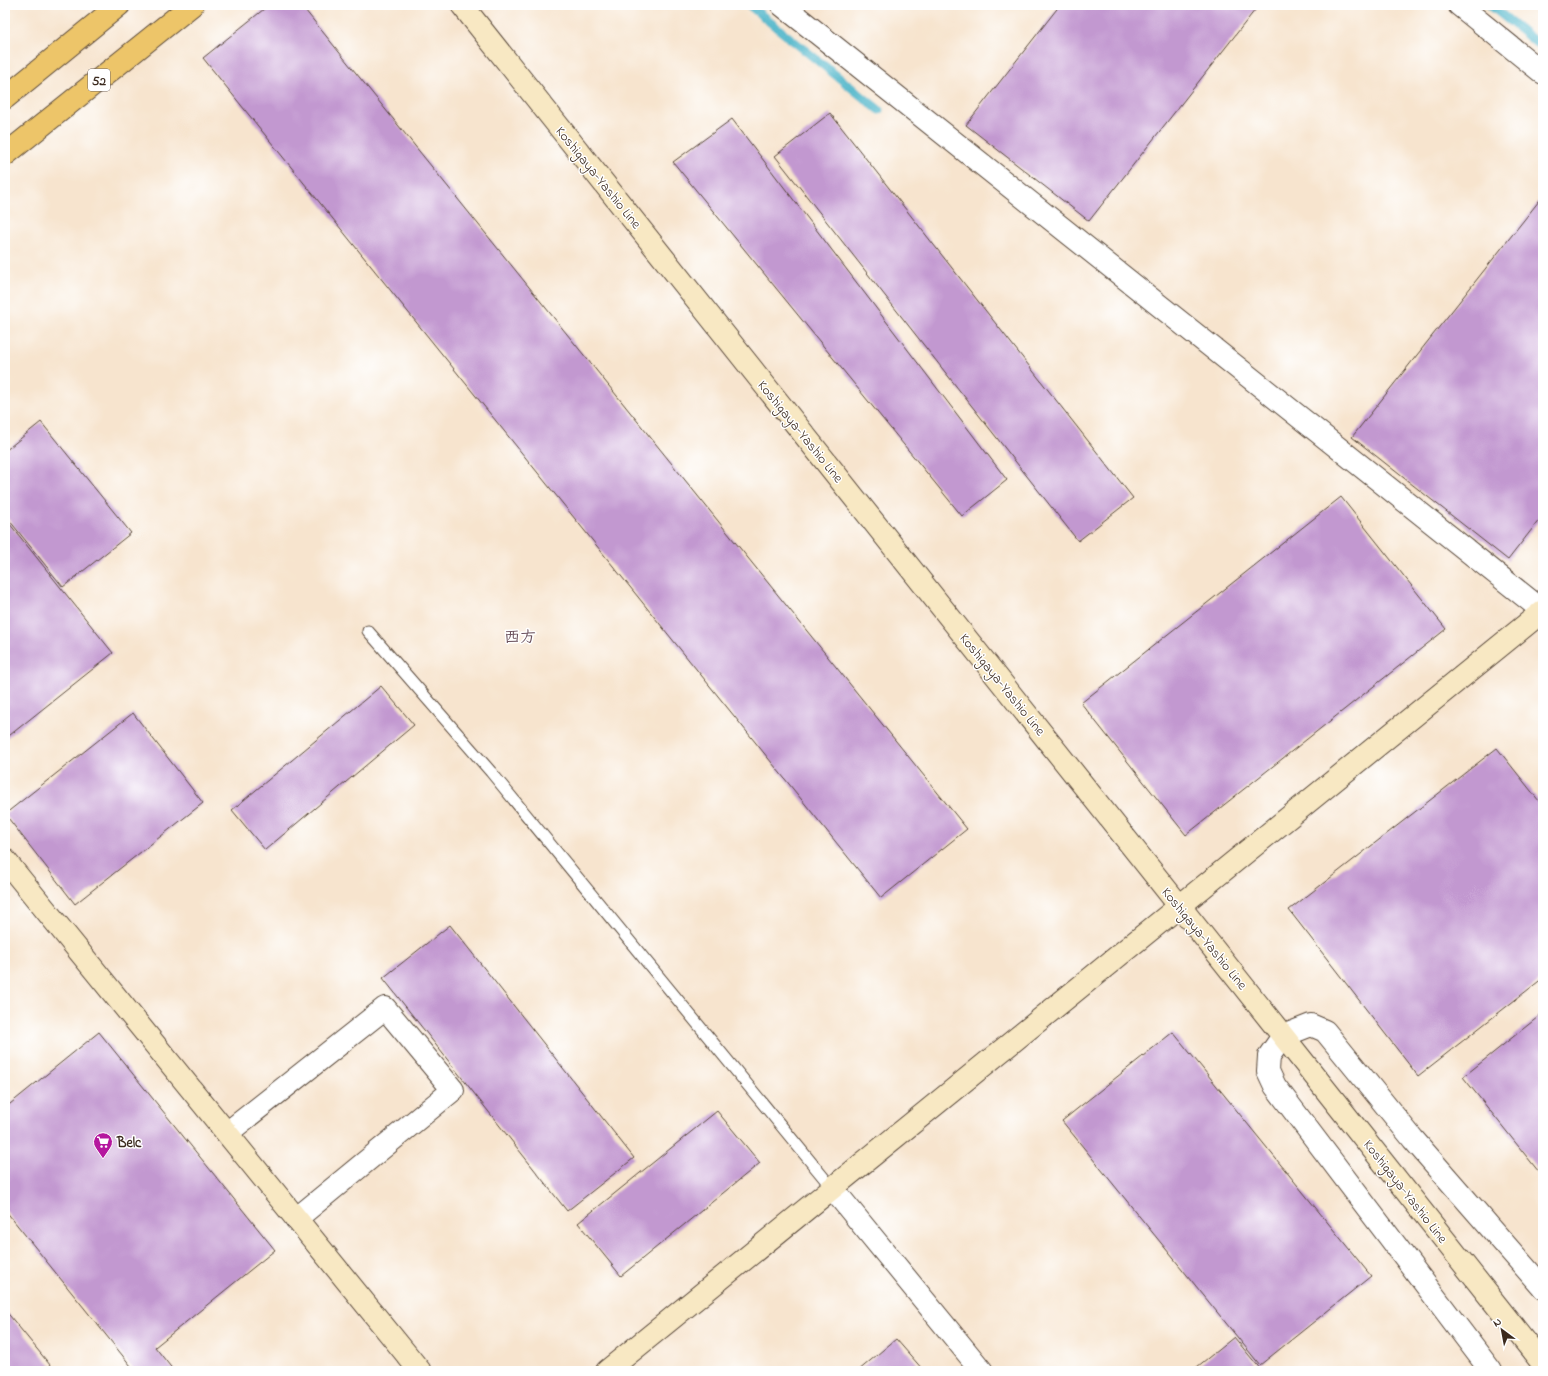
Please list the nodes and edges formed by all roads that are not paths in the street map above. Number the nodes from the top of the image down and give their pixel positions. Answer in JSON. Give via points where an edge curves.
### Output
{"nodes":[{"id":1,"x":119,"y":5,"type":"edge"},
{"id":2,"x":192,"y":5,"type":"edge"},
{"id":3,"x":462,"y":5,"type":"edge"},
{"id":4,"x":782,"y":5,"type":"edge"},
{"id":5,"x":1458,"y":5,"type":"edge"},
{"id":6,"x":1543,"y":73,"type":"edge"},
{"id":7,"x":5,"y":98,"type":"edge"},
{"id":8,"x":5,"y":154,"type":"edge"},
{"id":9,"x":1543,"y":611,"type":"edge"},
{"id":10,"x":368,"y":631,"type":"dead end"},
{"id":11,"x":5,"y":860,"type":"edge"},
{"id":12,"x":1180,"y":907,"type":"junction"},
{"id":13,"x":1284,"y":1036,"type":"junction"},
{"id":14,"x":227,"y":1133,"type":"junction"},
{"id":15,"x":833,"y":1189,"type":"junction"},
{"id":16,"x":296,"y":1218,"type":"junction"},
{"id":17,"x":1543,"y":1288,"type":"edge"},
{"id":18,"x":1543,"y":1364,"type":"edge"},
{"id":19,"x":420,"y":1371,"type":"edge"},
{"id":20,"x":607,"y":1371,"type":"edge"},
{"id":21,"x":982,"y":1371,"type":"edge"},
{"id":22,"x":1491,"y":1371,"type":"edge"}],
"edges":[{"from":1,"to":7,"type":"main road"},
{"from":2,"to":8,"type":"main road","number":"52"},
{"from":3,"to":12,"type":"street","name":"Koshigaya-Yashio Line"},
{"from":4,"to":9,"type":"street"},
{"from":5,"to":6,"type":"street"},
{"from":9,"to":12,"type":"street"},
{"from":10,"to":15,"type":"lane","via":[[490,772]]},
{"from":11,"to":14,"type":"street"},
{"from":12,"to":13,"type":"street","name":"Koshigaya-Yashio Line"},
{"from":12,"to":15,"type":"street"},
{"from":13,"to":17,"type":"street","via":[[1311,1025],[1325,1031]]},
{"from":13,"to":18,"type":"street","name":"Koshigaya-Yashio Line"},
{"from":13,"to":22,"type":"street","via":[[1269,1056],[1268,1071],[1275,1086]]},
{"from":14,"to":16,"type":"street"},
{"from":14,"to":16,"type":"street","via":[[385,1008],[453,1090]]},
{"from":15,"to":20,"type":"street"},
{"from":15,"to":21,"type":"street"},
{"from":16,"to":19,"type":"street"}]}
